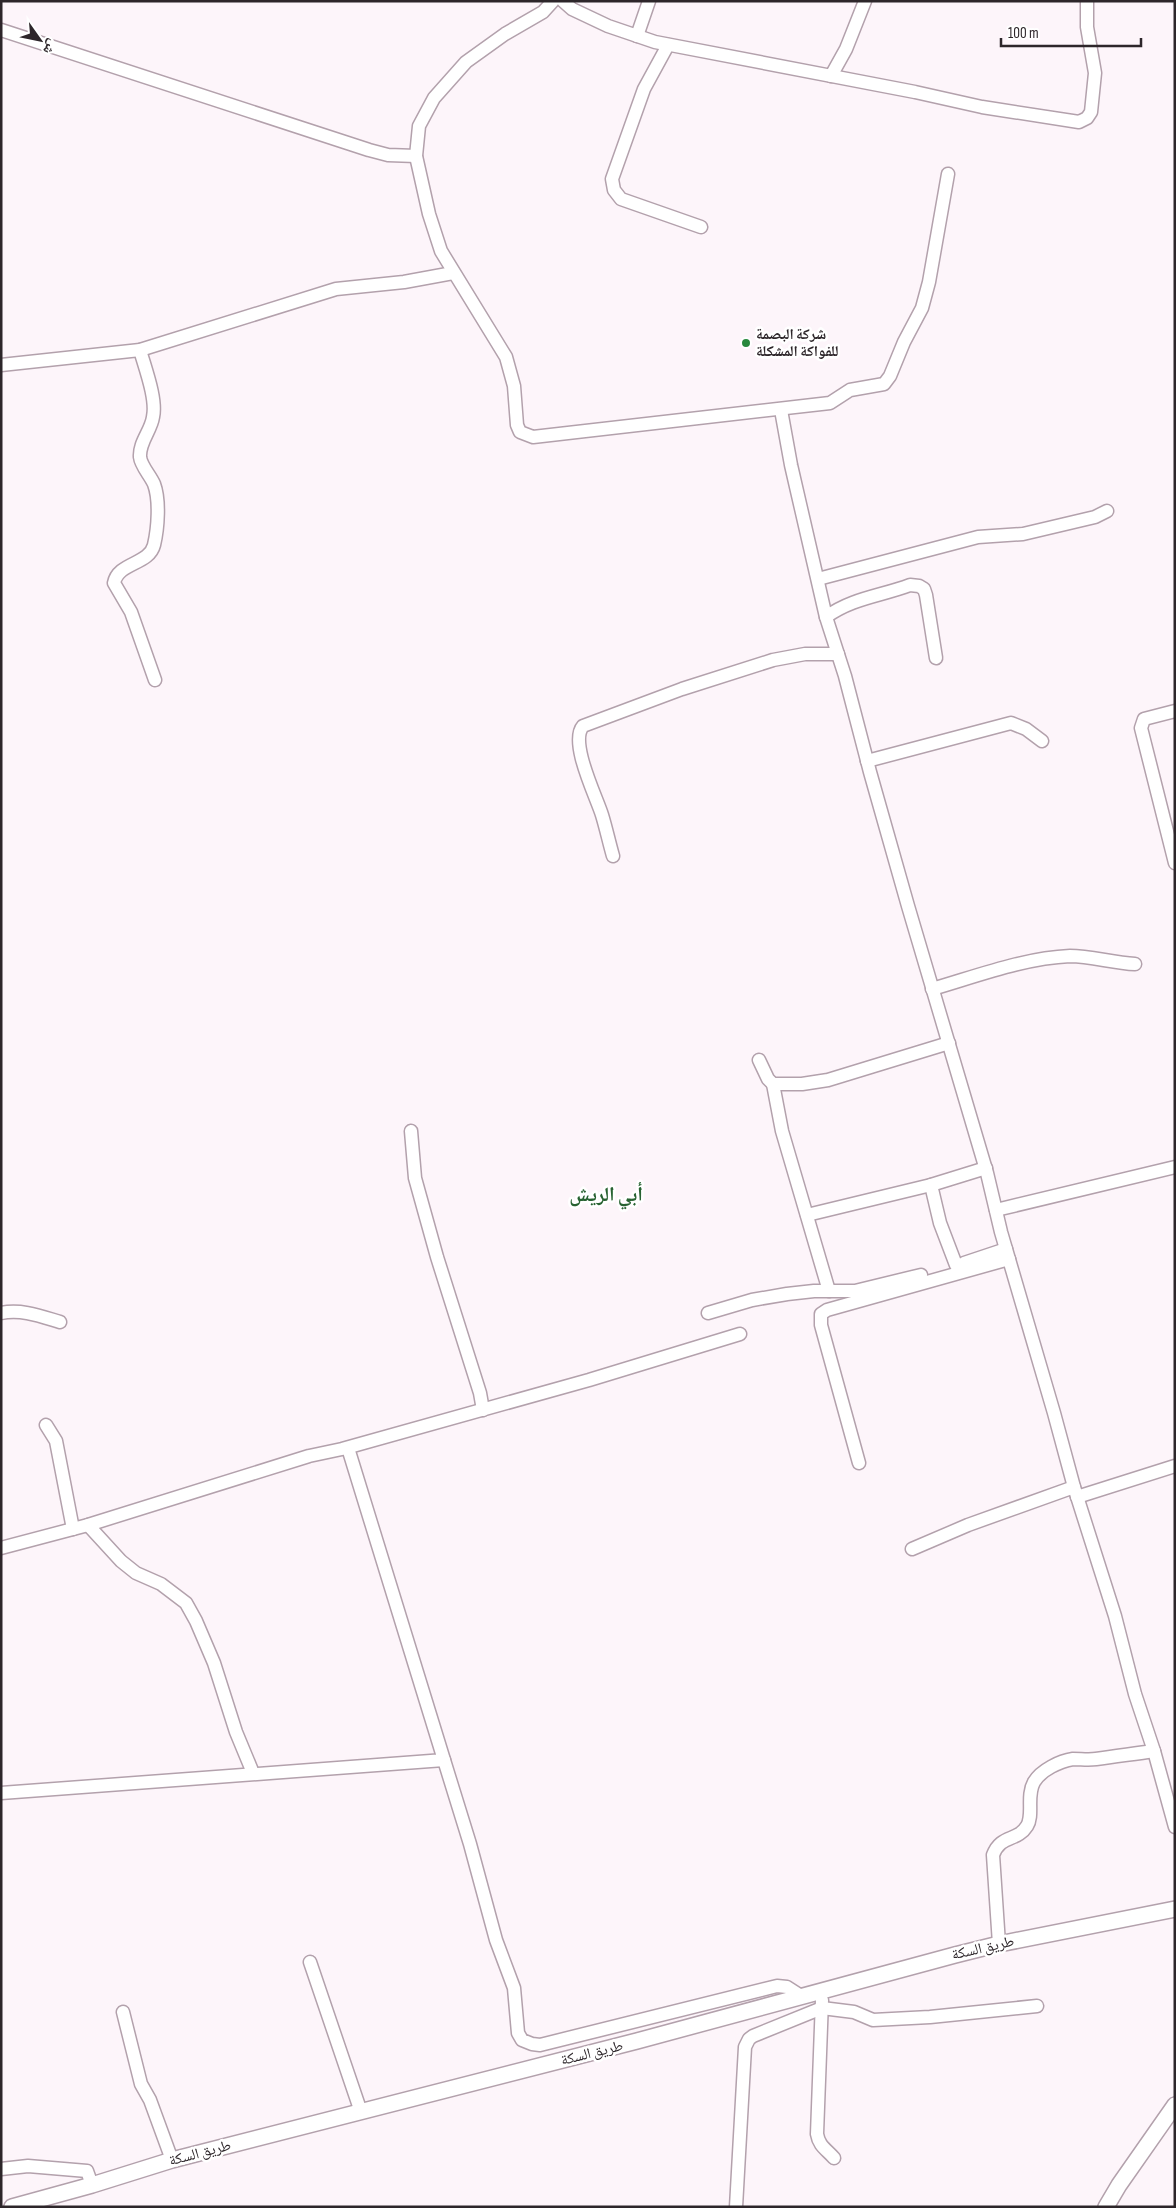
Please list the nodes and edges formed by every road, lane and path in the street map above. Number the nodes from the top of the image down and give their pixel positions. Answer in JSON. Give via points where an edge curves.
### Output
{"nodes":[{"id":1,"x":553,"y":1,"type":"edge"},
{"id":2,"x":563,"y":1,"type":"edge"},
{"id":3,"x":649,"y":1,"type":"edge"},
{"id":4,"x":865,"y":1,"type":"edge"},
{"id":5,"x":1087,"y":1,"type":"edge"},
{"id":6,"x":1,"y":30,"type":"edge"},
{"id":7,"x":637,"y":36,"type":"junction"},
{"id":8,"x":668,"y":45,"type":"junction"},
{"id":9,"x":831,"y":76,"type":"junction"},
{"id":10,"x":416,"y":156,"type":"junction"},
{"id":11,"x":948,"y":174,"type":"dead end"},
{"id":12,"x":702,"y":227,"type":"dead end"},
{"id":13,"x":454,"y":273,"type":"junction"},
{"id":14,"x":140,"y":350,"type":"junction"},
{"id":15,"x":1,"y":365,"type":"edge"},
{"id":16,"x":781,"y":410,"type":"junction"},
{"id":17,"x":1107,"y":511,"type":"dead end"},
{"id":18,"x":818,"y":579,"type":"junction"},
{"id":19,"x":826,"y":616,"type":"junction"},
{"id":20,"x":838,"y":654,"type":"junction"},
{"id":21,"x":936,"y":658,"type":"dead end"},
{"id":22,"x":155,"y":680,"type":"dead end"},
{"id":23,"x":1175,"y":711,"type":"edge"},
{"id":24,"x":1042,"y":741,"type":"dead end"},
{"id":25,"x":867,"y":761,"type":"junction"},
{"id":26,"x":613,"y":856,"type":"dead end"},
{"id":27,"x":1175,"y":863,"type":"edge"},
{"id":28,"x":1135,"y":964,"type":"dead end"},
{"id":29,"x":932,"y":989,"type":"junction"},
{"id":30,"x":950,"y":1043,"type":"junction"},
{"id":31,"x":759,"y":1060,"type":"dead end"},
{"id":32,"x":773,"y":1084,"type":"junction"},
{"id":33,"x":411,"y":1131,"type":"dead end"},
{"id":34,"x":1175,"y":1167,"type":"edge"},
{"id":35,"x":986,"y":1168,"type":"junction"},
{"id":36,"x":931,"y":1185,"type":"junction"},
{"id":37,"x":996,"y":1210,"type":"junction"},
{"id":38,"x":807,"y":1216,"type":"junction"},
{"id":39,"x":1008,"y":1254,"type":"junction"},
{"id":40,"x":956,"y":1265,"type":"junction"},
{"id":41,"x":829,"y":1291,"type":"junction"},
{"id":42,"x":708,"y":1313,"type":"dead end"},
{"id":43,"x":1,"y":1314,"type":"edge"},
{"id":44,"x":60,"y":1322,"type":"dead end"},
{"id":45,"x":740,"y":1334,"type":"dead end"},
{"id":46,"x":483,"y":1410,"type":"junction"},
{"id":47,"x":46,"y":1425,"type":"dead end"},
{"id":48,"x":348,"y":1448,"type":"junction"},
{"id":49,"x":860,"y":1462,"type":"dead end"},
{"id":50,"x":1175,"y":1466,"type":"edge"},
{"id":51,"x":1076,"y":1492,"type":"junction"},
{"id":52,"x":88,"y":1525,"type":"junction"},
{"id":53,"x":73,"y":1529,"type":"junction"},
{"id":54,"x":1,"y":1548,"type":"edge"},
{"id":55,"x":912,"y":1549,"type":"dead end"},
{"id":56,"x":1154,"y":1751,"type":"junction"},
{"id":57,"x":444,"y":1760,"type":"junction"},
{"id":58,"x":253,"y":1774,"type":"junction"},
{"id":59,"x":1,"y":1793,"type":"edge"},
{"id":60,"x":1175,"y":1827,"type":"edge"},
{"id":61,"x":1175,"y":1909,"type":"edge"},
{"id":62,"x":999,"y":1944,"type":"junction"},
{"id":63,"x":310,"y":1962,"type":"dead end"},
{"id":64,"x":822,"y":1990,"type":"junction"},
{"id":65,"x":801,"y":1996,"type":"junction"},
{"id":66,"x":1037,"y":2006,"type":"dead end"},
{"id":67,"x":822,"y":2008,"type":"junction"},
{"id":68,"x":122,"y":2012,"type":"dead end"},
{"id":69,"x":1175,"y":2105,"type":"edge"},
{"id":70,"x":361,"y":2112,"type":"junction"},
{"id":71,"x":834,"y":2158,"type":"dead end"},
{"id":72,"x":172,"y":2160,"type":"junction"},
{"id":73,"x":1,"y":2169,"type":"edge"},
{"id":74,"x":92,"y":2186,"type":"junction"},
{"id":75,"x":12,"y":2207,"type":"edge"},
{"id":76,"x":736,"y":2207,"type":"edge"},
{"id":77,"x":1106,"y":2207,"type":"edge"}],
"edges":[{"from":1,"to":10,"type":"street","via":[[543,12],[466,62],[434,98],[419,126]]},
{"from":2,"to":7,"type":"street","via":[[572,9]]},
{"from":3,"to":7,"type":"street"},
{"from":4,"to":9,"type":"street","via":[[846,49]]},
{"from":5,"to":9,"type":"street","via":[[1087,27],[1094,73],[1091,112],[1079,122],[982,107]]},
{"from":6,"to":10,"type":"street","via":[[369,150],[388,155]]},
{"from":7,"to":8,"type":"street"},
{"from":8,"to":9,"type":"street"},
{"from":8,"to":12,"type":"street","via":[[644,89],[612,185],[621,199]]},
{"from":10,"to":13,"type":"street","via":[[429,214],[441,250]]},
{"from":11,"to":16,"type":"street","via":[[929,282],[888,382],[850,390],[830,403]]},
{"from":13,"to":14,"type":"street","via":[[336,289]]},
{"from":13,"to":16,"type":"street","via":[[506,357],[514,386],[517,425],[525,435],[533,437]]},
{"from":14,"to":15,"type":"street"},
{"from":14,"to":22,"type":"street","via":[[154,403],[152,423],[141,446],[140,458],[156,493],[157,520],[153,546],[146,557],[119,572],[114,582],[131,612]]},
{"from":16,"to":18,"type":"street"},
{"from":17,"to":18,"type":"street","via":[[1095,517],[1023,534],[978,537]]},
{"from":18,"to":19,"type":"street"},
{"from":19,"to":20,"type":"street"},
{"from":19,"to":21,"type":"street","via":[[854,601],[910,585],[918,586],[926,595]]},
{"from":20,"to":25,"type":"street"},
{"from":20,"to":26,"type":"street","via":[[805,654],[773,660],[583,726],[579,744]]},
{"from":23,"to":27,"type":"street","via":[[1144,719],[1141,728]]},
{"from":24,"to":25,"type":"street","via":[[1026,729],[1011,724]]},
{"from":25,"to":29,"type":"street"},
{"from":28,"to":29,"type":"street","via":[[1072,956],[1054,958],[1008,967]]},
{"from":29,"to":30,"type":"street"},
{"from":30,"to":32,"type":"street","via":[[822,1081]]},
{"from":30,"to":35,"type":"street"},
{"from":31,"to":32,"type":"street"},
{"from":32,"to":38,"type":"street","via":[[782,1131]]},
{"from":33,"to":46,"type":"street","via":[[415,1178]]},
{"from":34,"to":37,"type":"street"},
{"from":35,"to":36,"type":"street"},
{"from":35,"to":37,"type":"street"},
{"from":36,"to":38,"type":"street"},
{"from":36,"to":40,"type":"street"},
{"from":37,"to":39,"type":"street"},
{"from":38,"to":41,"type":"street"},
{"from":39,"to":40,"type":"street"},
{"from":39,"to":49,"type":"street","via":[[821,1314],[821,1325]]},
{"from":39,"to":51,"type":"street"},
{"from":40,"to":41,"type":"street","via":[[855,1291]]},
{"from":41,"to":42,"type":"street","via":[[752,1300]]},
{"from":43,"to":44,"type":"street","via":[[18,1311]]},
{"from":45,"to":46,"type":"street"},
{"from":46,"to":48,"type":"street"},
{"from":47,"to":53,"type":"street","via":[[56,1441]]},
{"from":48,"to":52,"type":"street","via":[[309,1456]]},
{"from":48,"to":57,"type":"street"},
{"from":50,"to":51,"type":"street"},
{"from":51,"to":55,"type":"street","via":[[977,1522]]},
{"from":51,"to":56,"type":"street","via":[[1115,1616],[1134,1694]]},
{"from":52,"to":53,"type":"street"},
{"from":52,"to":58,"type":"street","via":[[136,1573],[161,1584],[186,1603],[214,1663]]},
{"from":53,"to":54,"type":"street"},
{"from":56,"to":60,"type":"street"},
{"from":56,"to":62,"type":"street","via":[[1073,1759],[1035,1779],[1030,1791],[1026,1828],[999,1843],[993,1855]]},
{"from":57,"to":58,"type":"street"},
{"from":57,"to":65,"type":"street","via":[[493,1932],[514,1988],[517,2025],[522,2040],[540,2045],[777,1986],[787,1987]]},
{"from":58,"to":59,"type":"street"},
{"from":61,"to":62,"type":"main road","name":"طريق السكة"},
{"from":62,"to":64,"type":"main road","name":"طريق السكة"},
{"from":63,"to":70,"type":"street"},
{"from":64,"to":65,"type":"main road","name":"طريق السكة"},
{"from":64,"to":67,"type":"street"},
{"from":65,"to":70,"type":"main road","name":"طريق السكة"},
{"from":66,"to":67,"type":"street","via":[[873,2020],[854,2012]]},
{"from":67,"to":71,"type":"street","via":[[817,2134],[818,2142]]},
{"from":67,"to":76,"type":"street","via":[[753,2036],[745,2047]]},
{"from":68,"to":72,"type":"street","via":[[141,2084]]},
{"from":69,"to":77,"type":"main road"},
{"from":70,"to":72,"type":"main road","name":"طريق السكة"},
{"from":72,"to":74,"type":"main road","name":"طريق السكة"},
{"from":73,"to":74,"type":"street","via":[[28,2166],[87,2171]]},
{"from":74,"to":75,"type":"main road","name":"طريق السكة"}]}
